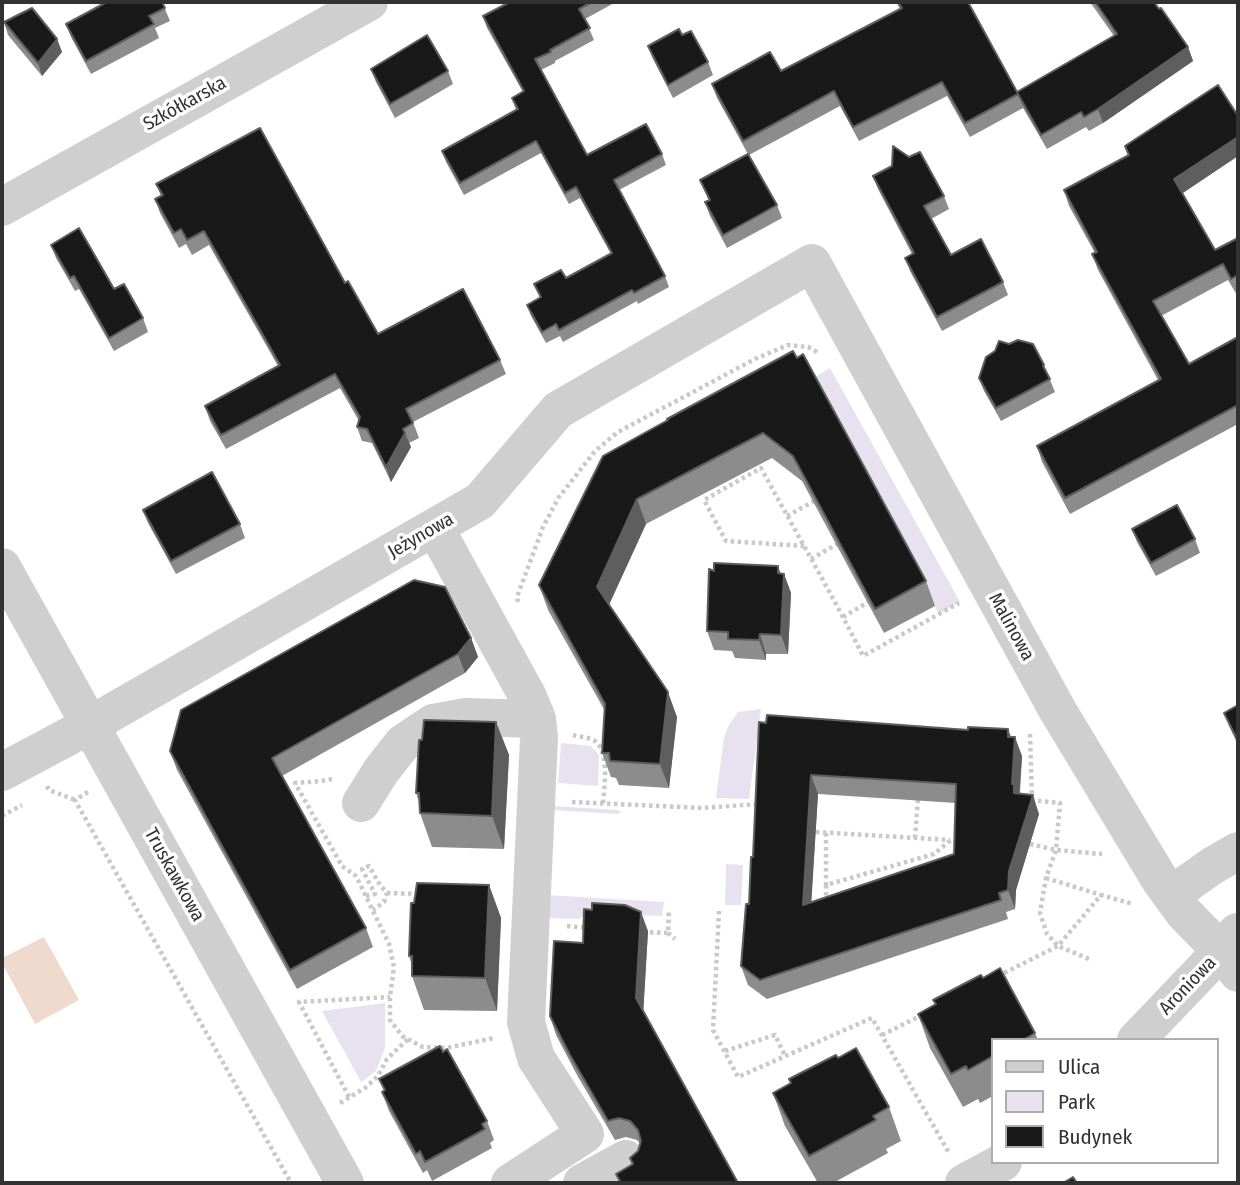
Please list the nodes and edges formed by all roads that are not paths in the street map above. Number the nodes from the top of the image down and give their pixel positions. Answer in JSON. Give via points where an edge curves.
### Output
{"nodes":[{"id":1,"x":369,"y":2,"type":"edge"},
{"id":2,"x":2,"y":207,"type":"edge"},
{"id":3,"x":812,"y":263,"type":"joint"},
{"id":4,"x":435,"y":528,"type":"junction"},
{"id":5,"x":2,"y":567,"type":"edge"},
{"id":6,"x":552,"y":722,"type":"junction"},
{"id":7,"x":90,"y":725,"type":"junction"},
{"id":8,"x":2,"y":772,"type":"edge"},
{"id":9,"x":361,"y":803,"type":"dead end"},
{"id":10,"x":1238,"y":851,"type":"edge"},
{"id":11,"x":1155,"y":900,"type":"junction"},
{"id":12,"x":1233,"y":951,"type":"edge"},
{"id":13,"x":1138,"y":1038,"type":"edge"},
{"id":14,"x":626,"y":1159,"type":"dead end"},
{"id":15,"x":992,"y":1163,"type":"edge"},
{"id":16,"x":957,"y":1168,"type":"edge"},
{"id":17,"x":345,"y":1183,"type":"edge"},
{"id":18,"x":510,"y":1183,"type":"edge"},
{"id":19,"x":582,"y":1183,"type":"edge"}],
"edges":[{"from":1,"to":2,"type":"street","name":"Szkółkarska"},
{"from":3,"to":4,"type":"street","name":"Jeżynowa","via":[[558,410],[480,501]]},
{"from":3,"to":11,"type":"street","name":"Malinowa","via":[[1058,711],[1160,880]]},
{"from":4,"to":6,"type":"street","via":[[528,697]]},
{"from":4,"to":7,"type":"street","name":"Jeżynowa"},
{"from":5,"to":7,"type":"street","name":"Truskawkowa"},
{"from":6,"to":9,"type":"street","via":[[466,717],[433,723],[403,743]]},
{"from":6,"to":18,"type":"street","via":[[539,738],[527,1026],[536,1058],[585,1134]]},
{"from":7,"to":8,"type":"street","name":"Jeżynowa"},
{"from":7,"to":17,"type":"street","name":"Truskawkowa"},
{"from":10,"to":11,"type":"street"},
{"from":11,"to":12,"type":"street","name":"Malinowa","via":[[1184,913]]},
{"from":12,"to":13,"type":"street","name":"Aroniowa"},
{"from":14,"to":19,"type":"street"},
{"from":15,"to":16,"type":"street"}]}
